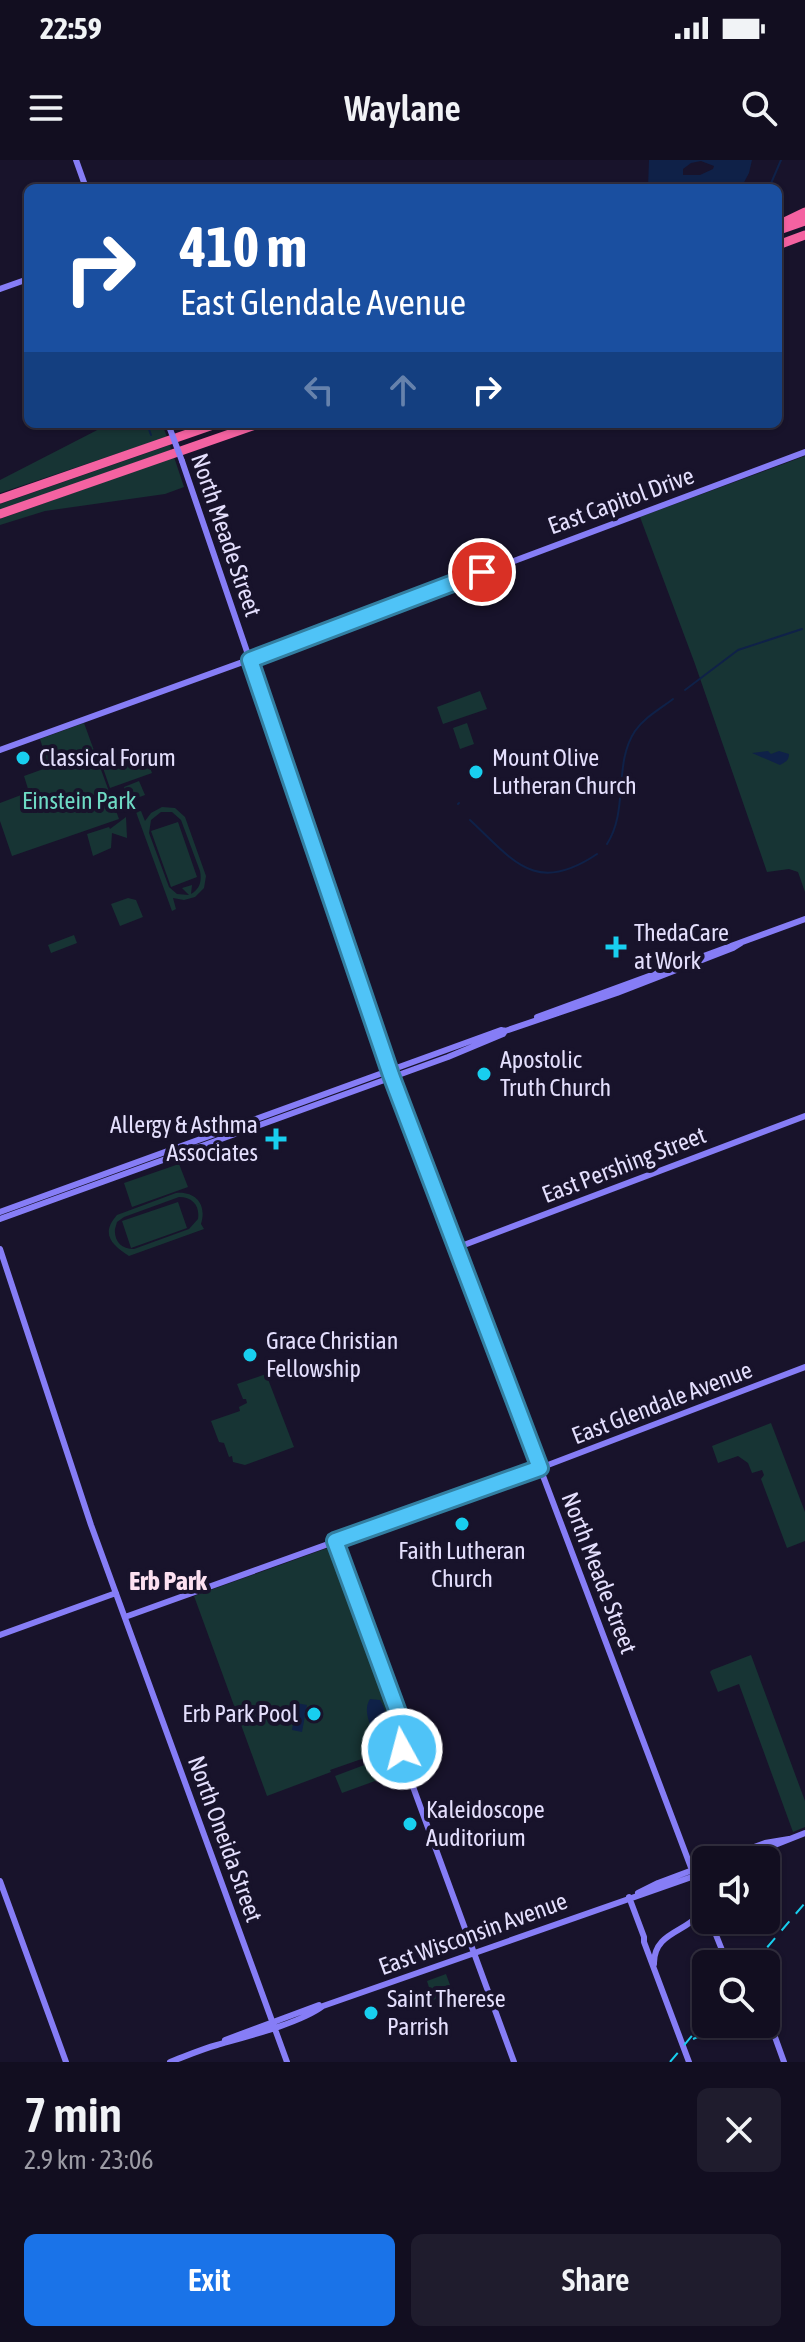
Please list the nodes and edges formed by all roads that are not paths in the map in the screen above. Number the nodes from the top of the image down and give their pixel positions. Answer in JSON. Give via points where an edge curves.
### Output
{"nodes":[{"id":1,"x":76,"y":160,"type":"edge"},
{"id":2,"x":85,"y":184,"type":"edge"},
{"id":3,"x":805,"y":212,"type":"edge"},
{"id":4,"x":805,"y":221,"type":"edge"},
{"id":5,"x":782,"y":226,"type":"edge"},
{"id":6,"x":782,"y":227,"type":"edge"},
{"id":7,"x":805,"y":237,"type":"edge"},
{"id":8,"x":782,"y":243,"type":"edge"},
{"id":9,"x":24,"y":280,"type":"edge"},
{"id":10,"x":0,"y":289,"type":"edge"},
{"id":11,"x":171,"y":428,"type":"edge"},
{"id":12,"x":204,"y":428,"type":"edge"},
{"id":13,"x":247,"y":428,"type":"edge"},
{"id":14,"x":805,"y":452,"type":"edge"},
{"id":15,"x":0,"y":499,"type":"edge"},
{"id":16,"x":0,"y":514,"type":"edge"},
{"id":17,"x":250,"y":660,"type":"junction"},
{"id":18,"x":0,"y":750,"type":"edge"},
{"id":19,"x":805,"y":919,"type":"edge"},
{"id":20,"x":391,"y":1074,"type":"junction"},
{"id":21,"x":805,"y":1116,"type":"edge"},
{"id":22,"x":0,"y":1212,"type":"edge"},
{"id":23,"x":0,"y":1219,"type":"edge"},
{"id":24,"x":456,"y":1248,"type":"junction"},
{"id":25,"x":0,"y":1249,"type":"edge"},
{"id":26,"x":2,"y":1263,"type":"edge"},
{"id":27,"x":805,"y":1367,"type":"edge"},
{"id":28,"x":540,"y":1468,"type":"junction"},
{"id":29,"x":335,"y":1541,"type":"junction"},
{"id":30,"x":116,"y":1593,"type":"junction"},
{"id":31,"x":125,"y":1617,"type":"junction"},
{"id":32,"x":0,"y":1635,"type":"edge"},
{"id":33,"x":805,"y":1833,"type":"edge"},
{"id":34,"x":789,"y":1839,"type":"junction"},
{"id":35,"x":757,"y":1846,"type":"edge"},
{"id":36,"x":776,"y":1846,"type":"edge"},
{"id":37,"x":692,"y":1868,"type":"edge"},
{"id":38,"x":692,"y":1874,"type":"edge"},
{"id":39,"x":0,"y":1881,"type":"edge"},
{"id":40,"x":632,"y":1896,"type":"junction"},
{"id":41,"x":692,"y":1923,"type":"edge"},
{"id":42,"x":474,"y":1953,"type":"junction"},
{"id":43,"x":654,"y":1964,"type":"junction"},
{"id":44,"x":273,"y":2024,"type":"junction"},
{"id":45,"x":775,"y":2038,"type":"edge"},
{"id":46,"x":66,"y":2062,"type":"edge"},
{"id":47,"x":170,"y":2062,"type":"edge"},
{"id":48,"x":287,"y":2062,"type":"edge"},
{"id":49,"x":514,"y":2062,"type":"edge"},
{"id":50,"x":689,"y":2062,"type":"edge"},
{"id":51,"x":784,"y":2062,"type":"edge"}],
"edges":[{"from":1,"to":2,"type":"main road"},
{"from":3,"to":5,"type":"highway"},
{"from":4,"to":6,"type":"highway"},
{"from":7,"to":8,"type":"highway"},
{"from":9,"to":10,"type":"main road"},
{"from":11,"to":17,"type":"main road","name":"North Meade Street","bridge":true},
{"from":12,"to":15,"type":"highway"},
{"from":13,"to":16,"type":"highway"},
{"from":14,"to":17,"type":"main road","name":"East Capitol Drive"},
{"from":17,"to":18,"type":"main road","name":"East Capitol Drive"},
{"from":17,"to":20,"type":"main road","name":"North Meade Street"},
{"from":19,"to":20,"type":"main road"},
{"from":20,"to":22,"type":"main road"},
{"from":20,"to":23,"type":"main road"},
{"from":20,"to":24,"type":"main road","name":"North Meade Street"},
{"from":21,"to":24,"type":"main road","name":"East Pershing Street"},
{"from":24,"to":28,"type":"main road","name":"North Meade Street"},
{"from":25,"to":26,"type":"main road","name":"North Oneida Street"},
{"from":26,"to":30,"type":"main road","name":"North Oneida Street"},
{"from":27,"to":28,"type":"main road","name":"East Glendale Avenue"},
{"from":28,"to":29,"type":"main road","name":"East Glendale Avenue"},
{"from":28,"to":37,"type":"main road","name":"North Meade Street"},
{"from":29,"to":31,"type":"main road","name":"East Glendale Avenue"},
{"from":29,"to":42,"type":"main road","via":[[403,1726],[403,1757]]},
{"from":30,"to":31,"type":"main road","name":"North Oneida Street"},
{"from":30,"to":32,"type":"main road"},
{"from":31,"to":44,"type":"main road","name":"North Oneida Street"},
{"from":33,"to":34,"type":"main road"},
{"from":34,"to":35,"type":"main road"},
{"from":34,"to":36,"type":"main road"},
{"from":38,"to":40,"type":"main road","name":"East Wisconsin Avenue"},
{"from":39,"to":46,"type":"main road"},
{"from":40,"to":42,"type":"main road","name":"East Wisconsin Avenue"},
{"from":40,"to":43,"type":"main road"},
{"from":41,"to":43,"type":"main road","via":[[662,1941]]},
{"from":42,"to":44,"type":"main road","name":"East Wisconsin Avenue"},
{"from":42,"to":49,"type":"main road"},
{"from":43,"to":50,"type":"main road"},
{"from":44,"to":47,"type":"main road","name":"East Wisconsin Avenue"},
{"from":44,"to":48,"type":"main road","name":"North Oneida Street"},
{"from":45,"to":51,"type":"main road"}]}
